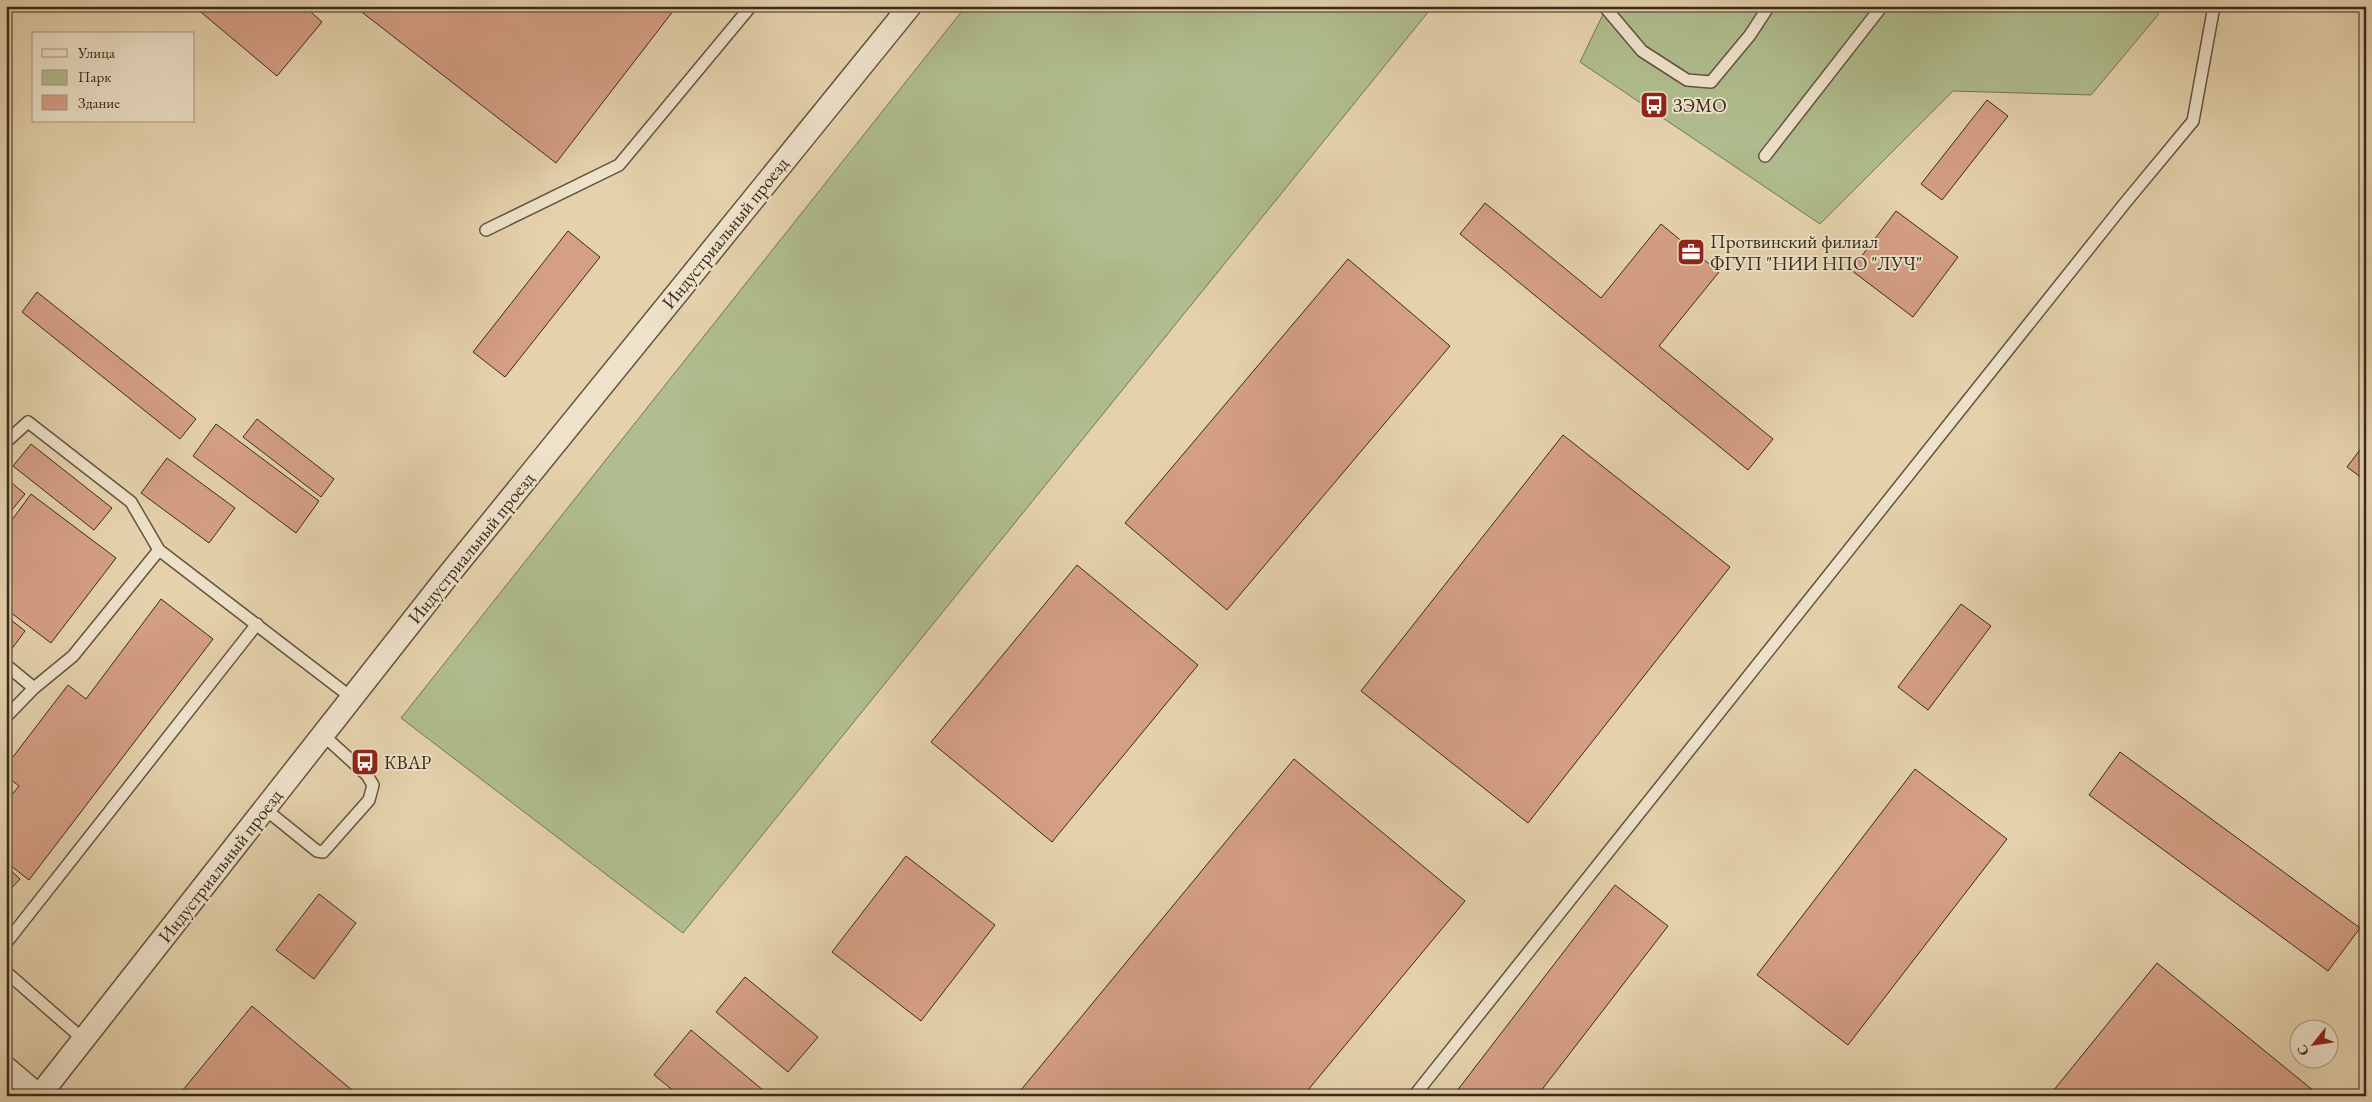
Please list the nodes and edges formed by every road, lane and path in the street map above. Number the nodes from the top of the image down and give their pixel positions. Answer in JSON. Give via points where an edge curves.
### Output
{"nodes":[{"id":1,"x":751,"y":6,"type":"edge"},
{"id":2,"x":910,"y":6,"type":"edge"},
{"id":3,"x":1604,"y":6,"type":"edge"},
{"id":4,"x":1769,"y":6,"type":"edge"},
{"id":5,"x":1882,"y":6,"type":"edge"},
{"id":6,"x":2214,"y":6,"type":"edge"},
{"id":7,"x":1765,"y":156,"type":"dead end"},
{"id":8,"x":486,"y":230,"type":"dead end"},
{"id":9,"x":6,"y":442,"type":"edge"},
{"id":10,"x":159,"y":550,"type":"junction"},
{"id":11,"x":257,"y":624,"type":"junction"},
{"id":12,"x":6,"y":665,"type":"edge"},
{"id":13,"x":34,"y":688,"type":"junction"},
{"id":14,"x":352,"y":698,"type":"junction"},
{"id":15,"x":6,"y":717,"type":"edge"},
{"id":16,"x":323,"y":735,"type":"junction"},
{"id":17,"x":265,"y":809,"type":"junction"},
{"id":18,"x":6,"y":943,"type":"edge"},
{"id":19,"x":6,"y":972,"type":"edge"},
{"id":20,"x":83,"y":1039,"type":"junction"},
{"id":21,"x":6,"y":1068,"type":"edge"},
{"id":22,"x":39,"y":1096,"type":"edge"},
{"id":23,"x":1414,"y":1096,"type":"edge"}],
"edges":[{"from":1,"to":8,"type":"lane","via":[[619,166]]},
{"from":2,"to":14,"type":"street","name":"Индустриальный проезд"},
{"from":3,"to":4,"type":"lane","via":[[1642,51],[1687,80],[1711,82]]},
{"from":5,"to":7,"type":"lane"},
{"from":6,"to":23,"type":"lane","via":[[2193,121]]},
{"from":9,"to":10,"type":"lane","via":[[28,422],[131,502]]},
{"from":10,"to":11,"type":"lane"},
{"from":10,"to":13,"type":"lane","via":[[73,656]]},
{"from":11,"to":14,"type":"lane"},
{"from":11,"to":18,"type":"lane"},
{"from":12,"to":13,"type":"lane"},
{"from":13,"to":15,"type":"lane"},
{"from":14,"to":16,"type":"street","name":"Индустриальный проезд"},
{"from":16,"to":17,"type":"street","name":"Индустриальный проезд"},
{"from":16,"to":17,"type":"lane","via":[[367,775],[373,785],[369,800],[322,852]]},
{"from":17,"to":20,"type":"street","name":"Индустриальный проезд"},
{"from":19,"to":20,"type":"lane"},
{"from":20,"to":22,"type":"street","name":"Индустриальный проезд"},
{"from":21,"to":22,"type":"street"}]}
